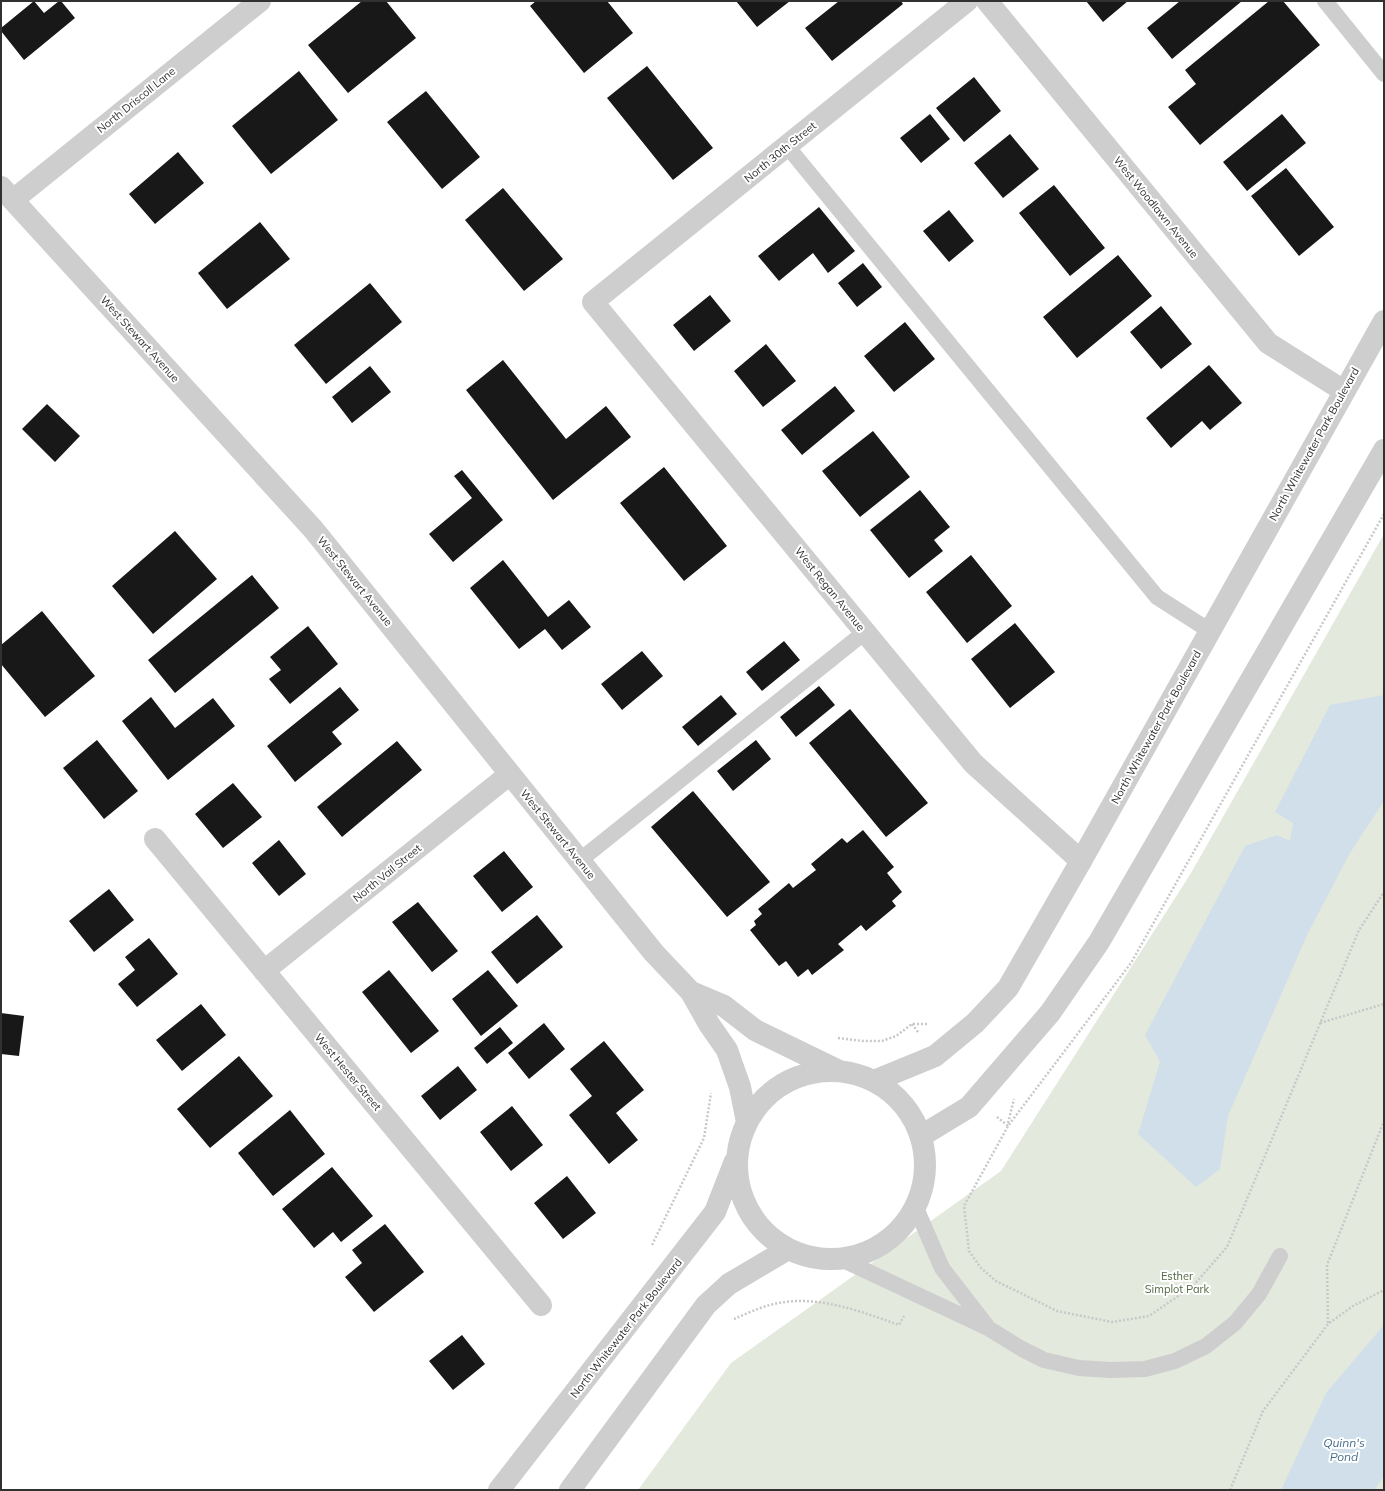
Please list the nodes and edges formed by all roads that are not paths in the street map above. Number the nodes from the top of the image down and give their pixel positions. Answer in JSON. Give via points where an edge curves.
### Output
{"nodes":[{"id":1,"x":260,"y":1,"type":"edge"},
{"id":2,"x":967,"y":1,"type":"edge"},
{"id":3,"x":987,"y":1,"type":"edge"},
{"id":4,"x":1325,"y":1,"type":"edge"},
{"id":5,"x":1384,"y":74,"type":"edge"},
{"id":6,"x":787,"y":146,"type":"junction"},
{"id":7,"x":7,"y":193,"type":"edge"},
{"id":8,"x":593,"y":302,"type":"joint"},
{"id":9,"x":1384,"y":320,"type":"edge"},
{"id":10,"x":1344,"y":391,"type":"junction"},
{"id":11,"x":1384,"y":450,"type":"edge"},
{"id":12,"x":1210,"y":631,"type":"junction"},
{"id":13,"x":865,"y":632,"type":"junction"},
{"id":14,"x":510,"y":774,"type":"junction"},
{"id":15,"x":154,"y":839,"type":"dead end"},
{"id":16,"x":579,"y":861,"type":"junction"},
{"id":17,"x":1082,"y":861,"type":"junction"},
{"id":18,"x":264,"y":971,"type":"junction"},
{"id":19,"x":691,"y":992,"type":"junction"},
{"id":20,"x":839,"y":1071,"type":"junction"},
{"id":21,"x":874,"y":1081,"type":"junction"},
{"id":22,"x":747,"y":1122,"type":"junction"},
{"id":23,"x":921,"y":1136,"type":"junction"},
{"id":24,"x":737,"y":1156,"type":"junction"},
{"id":25,"x":916,"y":1208,"type":"junction"},
{"id":26,"x":788,"y":1249,"type":"junction"},
{"id":27,"x":1280,"y":1256,"type":"dead end"},
{"id":28,"x":841,"y":1259,"type":"junction"},
{"id":29,"x":541,"y":1305,"type":"dead end"},
{"id":30,"x":988,"y":1328,"type":"junction"},
{"id":31,"x":499,"y":1490,"type":"edge"},
{"id":32,"x":570,"y":1490,"type":"edge"}],
"edges":[{"from":1,"to":7,"type":"street","name":"North Driscoll Lane"},
{"from":2,"to":6,"type":"street","name":"North 30th Street"},
{"from":3,"to":10,"type":"street","name":"West Woodlawn Avenue","via":[[1268,344]]},
{"from":4,"to":5,"type":"lane"},
{"from":6,"to":8,"type":"street","name":"North 30th Street"},
{"from":6,"to":12,"type":"lane","via":[[1157,597]]},
{"from":7,"to":14,"type":"street","name":"West Stewart Avenue","via":[[313,529]]},
{"from":8,"to":13,"type":"street","name":"West Regan Avenue"},
{"from":9,"to":10,"type":"street","name":"North Whitewater Park Boulevard"},
{"from":10,"to":12,"type":"street","name":"North Whitewater Park Boulevard"},
{"from":11,"to":23,"type":"street","via":[[1099,942],[1050,1014],[969,1107]]},
{"from":12,"to":17,"type":"street","name":"North Whitewater Park Boulevard"},
{"from":13,"to":16,"type":"lane"},
{"from":13,"to":17,"type":"street","name":"West Regan Avenue","via":[[973,763]]},
{"from":14,"to":16,"type":"street","name":"West Stewart Avenue"},
{"from":14,"to":18,"type":"street","name":"North Vail Street"},
{"from":15,"to":18,"type":"street","name":"West Hester Street"},
{"from":16,"to":19,"type":"street","name":"West Stewart Avenue","via":[[654,953]]},
{"from":17,"to":21,"type":"street","name":"North Whitewater Park Boulevard","via":[[1008,988],[975,1023],[935,1056]]},
{"from":18,"to":29,"type":"street","name":"West Hester Street"},
{"from":19,"to":20,"type":"street","name":"West Stewart Avenue","via":[[724,1006],[755,1030]]},
{"from":19,"to":22,"type":"street","name":"West Stewart Avenue","via":[[727,1050],[740,1087]]},
{"from":20,"to":21,"type":"street","via":[[857,1074]]},
{"from":20,"to":22,"type":"street","via":[[811,1073],[785,1082],[763,1099]]},
{"from":21,"to":23,"type":"street","via":[[902,1104]]},
{"from":22,"to":24,"type":"street","via":[[740,1138]]},
{"from":23,"to":25,"type":"street","via":[[926,1160],[923,1185]]},
{"from":24,"to":26,"type":"street","via":[[739,1184],[749,1210],[766,1232]]},
{"from":24,"to":31,"type":"street","name":"North Whitewater Park Boulevard","via":[[715,1212]]},
{"from":25,"to":28,"type":"street","via":[[897,1233],[872,1250]]},
{"from":25,"to":30,"type":"lane","via":[[942,1268]]},
{"from":26,"to":28,"type":"street","via":[[814,1258]]},
{"from":26,"to":32,"type":"street","via":[[729,1284],[706,1305]]},
{"from":27,"to":30,"type":"lane","via":[[1259,1294],[1229,1327],[1206,1346],[1175,1361],[1145,1369],[1079,1368],[1044,1360]]},
{"from":28,"to":30,"type":"lane"}]}
